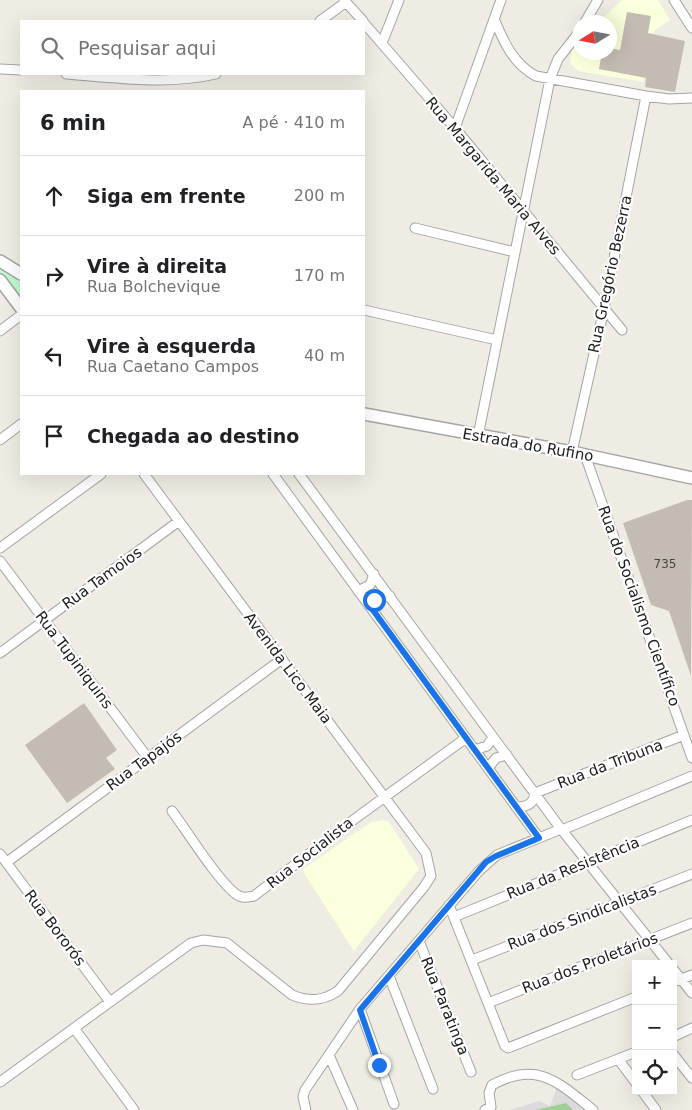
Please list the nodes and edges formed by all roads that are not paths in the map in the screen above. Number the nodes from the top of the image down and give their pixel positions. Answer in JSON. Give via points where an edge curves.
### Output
{"nodes":[{"id":1,"x":399,"y":0,"type":"edge"},
{"id":2,"x":501,"y":0,"type":"edge"},
{"id":3,"x":598,"y":0,"type":"edge"},
{"id":4,"x":674,"y":0,"type":"edge"},
{"id":5,"x":345,"y":1,"type":"edge"},
{"id":6,"x":589,"y":15,"type":"edge"},
{"id":7,"x":494,"y":19,"type":"junction"},
{"id":8,"x":321,"y":20,"type":"edge"},
{"id":9,"x":361,"y":20,"type":"edge"},
{"id":10,"x":365,"y":24,"type":"edge"},
{"id":11,"x":692,"y":28,"type":"edge"},
{"id":12,"x":572,"y":41,"type":"edge"},
{"id":13,"x":382,"y":43,"type":"junction"},
{"id":14,"x":0,"y":69,"type":"edge"},
{"id":15,"x":20,"y":70,"type":"edge"},
{"id":16,"x":79,"y":75,"type":"edge"},
{"id":17,"x":212,"y":75,"type":"edge"},
{"id":18,"x":550,"y":78,"type":"junction"},
{"id":19,"x":646,"y":96,"type":"junction"},
{"id":20,"x":692,"y":98,"type":"edge"},
{"id":21,"x":455,"y":128,"type":"junction"},
{"id":22,"x":523,"y":211,"type":"junction"},
{"id":23,"x":415,"y":228,"type":"dead end"},
{"id":24,"x":515,"y":252,"type":"junction"},
{"id":25,"x":0,"y":261,"type":"edge"},
{"id":26,"x":20,"y":273,"type":"edge"},
{"id":27,"x":0,"y":280,"type":"edge"},
{"id":28,"x":20,"y":307,"type":"edge"},
{"id":29,"x":604,"y":308,"type":"junction"},
{"id":30,"x":365,"y":310,"type":"edge"},
{"id":31,"x":20,"y":316,"type":"edge"},
{"id":32,"x":622,"y":330,"type":"dead end"},
{"id":33,"x":0,"y":331,"type":"edge"},
{"id":34,"x":498,"y":340,"type":"junction"},
{"id":35,"x":365,"y":414,"type":"edge"},
{"id":36,"x":20,"y":425,"type":"edge"},
{"id":37,"x":478,"y":436,"type":"junction"},
{"id":38,"x":0,"y":440,"type":"edge"},
{"id":39,"x":572,"y":452,"type":"junction"},
{"id":40,"x":585,"y":455,"type":"junction"},
{"id":41,"x":100,"y":475,"type":"edge"},
{"id":42,"x":145,"y":475,"type":"edge"},
{"id":43,"x":274,"y":475,"type":"edge"},
{"id":44,"x":301,"y":475,"type":"edge"},
{"id":45,"x":692,"y":478,"type":"edge"},
{"id":46,"x":180,"y":521,"type":"junction"},
{"id":47,"x":0,"y":548,"type":"edge"},
{"id":48,"x":0,"y":561,"type":"edge"},
{"id":49,"x":374,"y":574,"type":"junction"},
{"id":50,"x":358,"y":591,"type":"junction"},
{"id":51,"x":390,"y":596,"type":"junction"},
{"id":52,"x":370,"y":606,"type":"junction"},
{"id":53,"x":44,"y":620,"type":"junction"},
{"id":54,"x":0,"y":653,"type":"edge"},
{"id":55,"x":282,"y":659,"type":"junction"},
{"id":56,"x":684,"y":735,"type":"junction"},
{"id":57,"x":493,"y":737,"type":"junction"},
{"id":58,"x":466,"y":738,"type":"junction"},
{"id":59,"x":474,"y":750,"type":"junction"},
{"id":60,"x":507,"y":756,"type":"junction"},
{"id":61,"x":148,"y":758,"type":"junction"},
{"id":62,"x":692,"y":758,"type":"edge"},
{"id":63,"x":488,"y":768,"type":"junction"},
{"id":64,"x":692,"y":776,"type":"edge"},
{"id":65,"x":535,"y":793,"type":"junction"},
{"id":66,"x":385,"y":798,"type":"junction"},
{"id":67,"x":516,"y":807,"type":"junction"},
{"id":68,"x":172,"y":811,"type":"dead end"},
{"id":69,"x":692,"y":820,"type":"edge"},
{"id":70,"x":561,"y":830,"type":"junction"},
{"id":71,"x":539,"y":838,"type":"junction"},
{"id":72,"x":0,"y":854,"type":"edge"},
{"id":73,"x":7,"y":862,"type":"junction"},
{"id":74,"x":587,"y":862,"type":"junction"},
{"id":75,"x":692,"y":874,"type":"edge"},
{"id":76,"x":618,"y":902,"type":"junction"},
{"id":77,"x":449,"y":905,"type":"junction"},
{"id":78,"x":454,"y":917,"type":"junction"},
{"id":79,"x":692,"y":923,"type":"edge"},
{"id":80,"x":649,"y":940,"type":"junction"},
{"id":81,"x":419,"y":941,"type":"junction"},
{"id":82,"x":472,"y":960,"type":"junction"},
{"id":83,"x":666,"y":960,"type":"edge"},
{"id":84,"x":692,"y":975,"type":"edge"},
{"id":85,"x":389,"y":976,"type":"junction"},
{"id":86,"x":677,"y":981,"type":"edge"},
{"id":87,"x":692,"y":993,"type":"edge"},
{"id":88,"x":632,"y":999,"type":"edge"},
{"id":89,"x":110,"y":1002,"type":"junction"},
{"id":90,"x":488,"y":1003,"type":"junction"},
{"id":91,"x":360,"y":1010,"type":"junction"},
{"id":92,"x":74,"y":1028,"type":"junction"},
{"id":93,"x":692,"y":1028,"type":"edge"},
{"id":94,"x":677,"y":1035,"type":"edge"},
{"id":95,"x":330,"y":1054,"type":"junction"},
{"id":96,"x":632,"y":1054,"type":"edge"},
{"id":97,"x":618,"y":1059,"type":"junction"},
{"id":98,"x":677,"y":1059,"type":"edge"},
{"id":99,"x":471,"y":1072,"type":"dead end"},
{"id":100,"x":577,"y":1075,"type":"dead end"},
{"id":101,"x":632,"y":1078,"type":"edge"},
{"id":102,"x":692,"y":1078,"type":"edge"},
{"id":103,"x":0,"y":1082,"type":"edge"},
{"id":104,"x":433,"y":1089,"type":"dead end"},
{"id":105,"x":645,"y":1095,"type":"edge"},
{"id":106,"x":394,"y":1104,"type":"dead end"},
{"id":107,"x":489,"y":1109,"type":"edge"},
{"id":108,"x":134,"y":1110,"type":"edge"},
{"id":109,"x":306,"y":1110,"type":"edge"},
{"id":110,"x":353,"y":1110,"type":"edge"},
{"id":111,"x":593,"y":1110,"type":"edge"},
{"id":112,"x":656,"y":1110,"type":"edge"}],
"edges":[{"from":1,"to":13,"type":"street"},
{"from":2,"to":7,"type":"street"},
{"from":3,"to":6,"type":"street"},
{"from":4,"to":11,"type":"street"},
{"from":5,"to":8,"type":"street"},
{"from":5,"to":9,"type":"street","name":"Rua Margarida Maria Alves"},
{"from":7,"to":18,"type":"street","via":[[516,61],[525,70]]},
{"from":7,"to":21,"type":"street"},
{"from":10,"to":13,"type":"street","name":"Rua Margarida Maria Alves"},
{"from":12,"to":18,"type":"street","via":[[558,59]]},
{"from":13,"to":21,"type":"street","name":"Rua Margarida Maria Alves"},
{"from":14,"to":15,"type":"street"},
{"from":16,"to":17,"type":"street","via":[[157,81]]},
{"from":18,"to":19,"type":"street"},
{"from":18,"to":22,"type":"street"},
{"from":19,"to":20,"type":"street"},
{"from":19,"to":29,"type":"street","name":"Rua Gregório Bezerra"},
{"from":21,"to":22,"type":"street","name":"Rua Margarida Maria Alves"},
{"from":22,"to":24,"type":"street"},
{"from":22,"to":29,"type":"street","name":"Rua Margarida Maria Alves"},
{"from":23,"to":24,"type":"street"},
{"from":24,"to":34,"type":"street"},
{"from":25,"to":26,"type":"street"},
{"from":27,"to":28,"type":"street"},
{"from":29,"to":32,"type":"street","name":"Rua Margarida Maria Alves"},
{"from":29,"to":39,"type":"street","name":"Rua Gregório Bezerra"},
{"from":30,"to":34,"type":"street"},
{"from":31,"to":33,"type":"street"},
{"from":34,"to":37,"type":"street"},
{"from":35,"to":37,"type":"street","name":"Estrada do Rufino"},
{"from":36,"to":38,"type":"street"},
{"from":37,"to":39,"type":"street","name":"Estrada do Rufino"},
{"from":39,"to":40,"type":"street","name":"Estrada do Rufino"},
{"from":40,"to":45,"type":"street","name":"Estrada do Rufino"},
{"from":40,"to":56,"type":"street","name":"Rua do Socialismo Científico"},
{"from":41,"to":47,"type":"street"},
{"from":42,"to":46,"type":"street","name":"Avenida Lico Maia"},
{"from":43,"to":50,"type":"street"},
{"from":44,"to":49,"type":"street"},
{"from":46,"to":53,"type":"street","name":"Rua Tamoios"},
{"from":46,"to":55,"type":"street","name":"Avenida Lico Maia"},
{"from":48,"to":53,"type":"street","name":"Rua Tupiniquins"},
{"from":49,"to":50,"type":"street","via":[[370,585]]},
{"from":49,"to":51,"type":"street"},
{"from":50,"to":52,"type":"street"},
{"from":51,"to":52,"type":"street","via":[[379,597]]},
{"from":51,"to":57,"type":"street"},
{"from":52,"to":58,"type":"street"},
{"from":53,"to":54,"type":"street","name":"Rua Tamoios"},
{"from":53,"to":61,"type":"street","name":"Rua Tupiniquins"},
{"from":55,"to":61,"type":"street","name":"Rua Tapajós"},
{"from":55,"to":66,"type":"street","name":"Avenida Lico Maia"},
{"from":56,"to":62,"type":"street","name":"Rua do Socialismo Científico"},
{"from":56,"to":65,"type":"street","name":"Rua da Tribuna"},
{"from":57,"to":59,"type":"street","via":[[486,746]]},
{"from":57,"to":60,"type":"street"},
{"from":58,"to":59,"type":"street"},
{"from":58,"to":66,"type":"street","name":"Rua Socialista"},
{"from":59,"to":63,"type":"street"},
{"from":60,"to":63,"type":"street","via":[[496,758]]},
{"from":60,"to":65,"type":"street"},
{"from":61,"to":73,"type":"street","name":"Rua Tapajós"},
{"from":63,"to":67,"type":"street"},
{"from":64,"to":70,"type":"street"},
{"from":65,"to":67,"type":"street","name":"Rua da Tribuna","via":[[529,805]]},
{"from":65,"to":70,"type":"street"},
{"from":66,"to":68,"type":"street","name":"Rua Socialista","via":[[269,886],[254,896],[244,898],[236,895],[224,882]]},
{"from":66,"to":89,"type":"street","name":"Avenida Lico Maia","via":[[426,854],[431,876],[338,991],[305,1000],[292,995],[227,943],[203,940],[180,950]]},
{"from":67,"to":71,"type":"street"},
{"from":69,"to":74,"type":"street","name":"Rua da Resistência"},
{"from":70,"to":71,"type":"street"},
{"from":70,"to":74,"type":"street"},
{"from":71,"to":77,"type":"street","via":[[486,862]]},
{"from":72,"to":73,"type":"street","name":"Rua Bororós"},
{"from":73,"to":89,"type":"street","name":"Rua Bororós"},
{"from":74,"to":76,"type":"street"},
{"from":74,"to":78,"type":"street","name":"Rua da Resistência"},
{"from":75,"to":76,"type":"street","name":"Rua dos Sindicalistas"},
{"from":76,"to":80,"type":"street"},
{"from":76,"to":82,"type":"street","name":"Rua dos Sindicalistas"},
{"from":77,"to":78,"type":"street"},
{"from":77,"to":81,"type":"street"},
{"from":78,"to":82,"type":"street"},
{"from":79,"to":80,"type":"street","name":"Rua dos Proletários"},
{"from":80,"to":83,"type":"street"},
{"from":80,"to":90,"type":"street","name":"Rua dos Proletários"},
{"from":81,"to":85,"type":"street"},
{"from":81,"to":99,"type":"street","name":"Rua Paratinga"},
{"from":82,"to":90,"type":"street"},
{"from":84,"to":86,"type":"street"},
{"from":85,"to":91,"type":"street"},
{"from":85,"to":104,"type":"street"},
{"from":86,"to":87,"type":"street"},
{"from":88,"to":90,"type":"street","via":[[508,1048]]},
{"from":89,"to":92,"type":"street"},
{"from":91,"to":95,"type":"street"},
{"from":91,"to":106,"type":"street"},
{"from":92,"to":103,"type":"street"},
{"from":92,"to":108,"type":"street"},
{"from":93,"to":94,"type":"street"},
{"from":95,"to":109,"type":"street","via":[[303,1097]]},
{"from":95,"to":110,"type":"street"},
{"from":96,"to":97,"type":"street"},
{"from":97,"to":100,"type":"street"},
{"from":97,"to":101,"type":"street"},
{"from":98,"to":102,"type":"street"},
{"from":105,"to":112,"type":"street"},
{"from":107,"to":111,"type":"street","via":[[488,1093],[492,1085],[529,1072],[560,1084]]}]}
